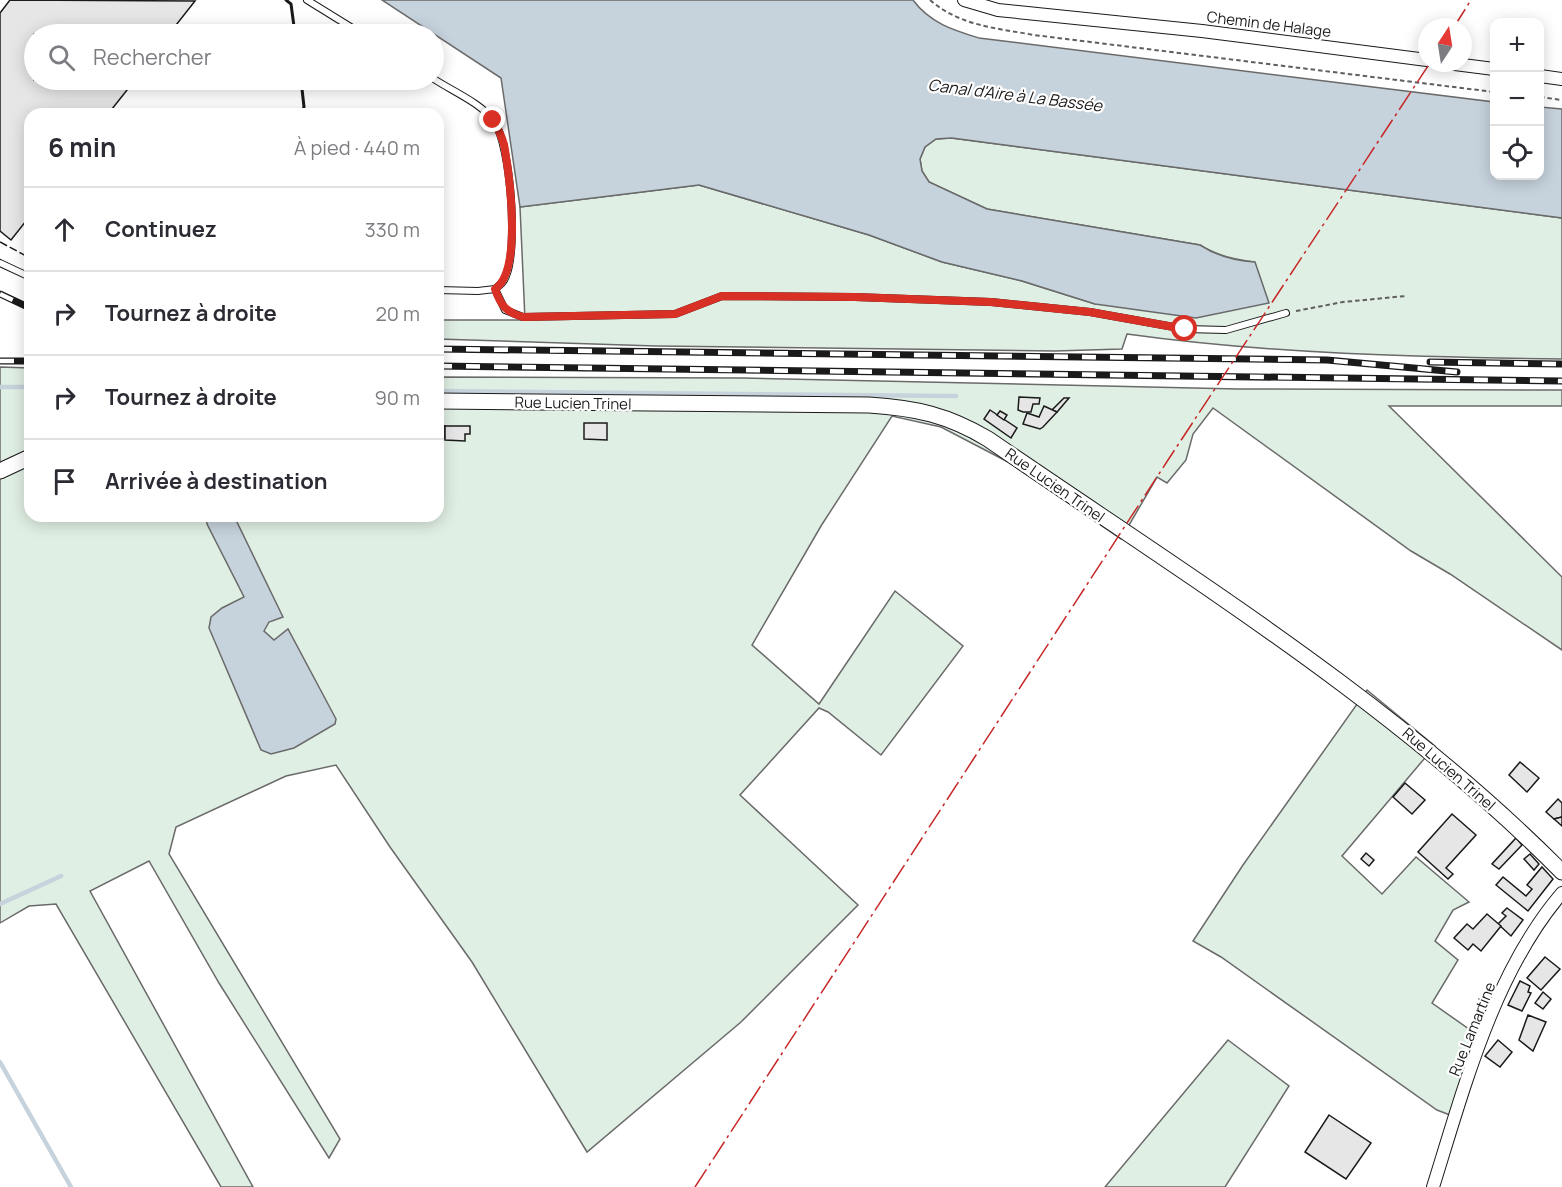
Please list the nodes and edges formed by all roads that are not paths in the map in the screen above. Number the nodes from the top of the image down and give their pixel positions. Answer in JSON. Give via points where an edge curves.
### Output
{"nodes":[{"id":1,"x":307,"y":0,"type":"edge"},
{"id":2,"x":964,"y":0,"type":"edge"},
{"id":3,"x":346,"y":24,"type":"edge"},
{"id":4,"x":1418,"y":59,"type":"edge"},
{"id":5,"x":1472,"y":66,"type":"edge"},
{"id":6,"x":1490,"y":68,"type":"edge"},
{"id":7,"x":1544,"y":77,"type":"edge"},
{"id":8,"x":1562,"y":79,"type":"edge"},
{"id":9,"x":444,"y":85,"type":"edge"},
{"id":10,"x":0,"y":263,"type":"edge"},
{"id":11,"x":24,"y":275,"type":"edge"},
{"id":12,"x":495,"y":289,"type":"junction"},
{"id":13,"x":444,"y":290,"type":"edge"},
{"id":14,"x":1286,"y":313,"type":"road end"},
{"id":15,"x":444,"y":401,"type":"edge"},
{"id":16,"x":24,"y":460,"type":"edge"},
{"id":17,"x":0,"y":471,"type":"edge"},
{"id":18,"x":1562,"y":872,"type":"edge"},
{"id":19,"x":1562,"y":893,"type":"edge"},
{"id":20,"x":1433,"y":1187,"type":"edge"}],
"edges":[{"from":1,"to":3,"type":"lane"},
{"from":2,"to":4,"type":"street","name":"Chemin de Halage","via":[[998,10]]},
{"from":5,"to":6,"type":"street"},
{"from":7,"to":8,"type":"street"},
{"from":9,"to":12,"type":"lane","via":[[493,120],[505,148],[510,255],[506,278]]},
{"from":10,"to":11,"type":"lane"},
{"from":12,"to":13,"type":"lane"},
{"from":12,"to":14,"type":"lane","via":[[505,310],[523,317],[675,314],[722,296],[991,302],[1090,312],[1185,329],[1226,330]]},
{"from":15,"to":18,"type":"street","name":"Rue Lucien Trinel","via":[[869,405],[922,410],[959,423],[1106,520],[1405,730]]},
{"from":16,"to":17,"type":"street"},
{"from":19,"to":20,"type":"street","name":"Rue Lamartine","via":[[1528,937],[1504,990],[1471,1066]]}]}
